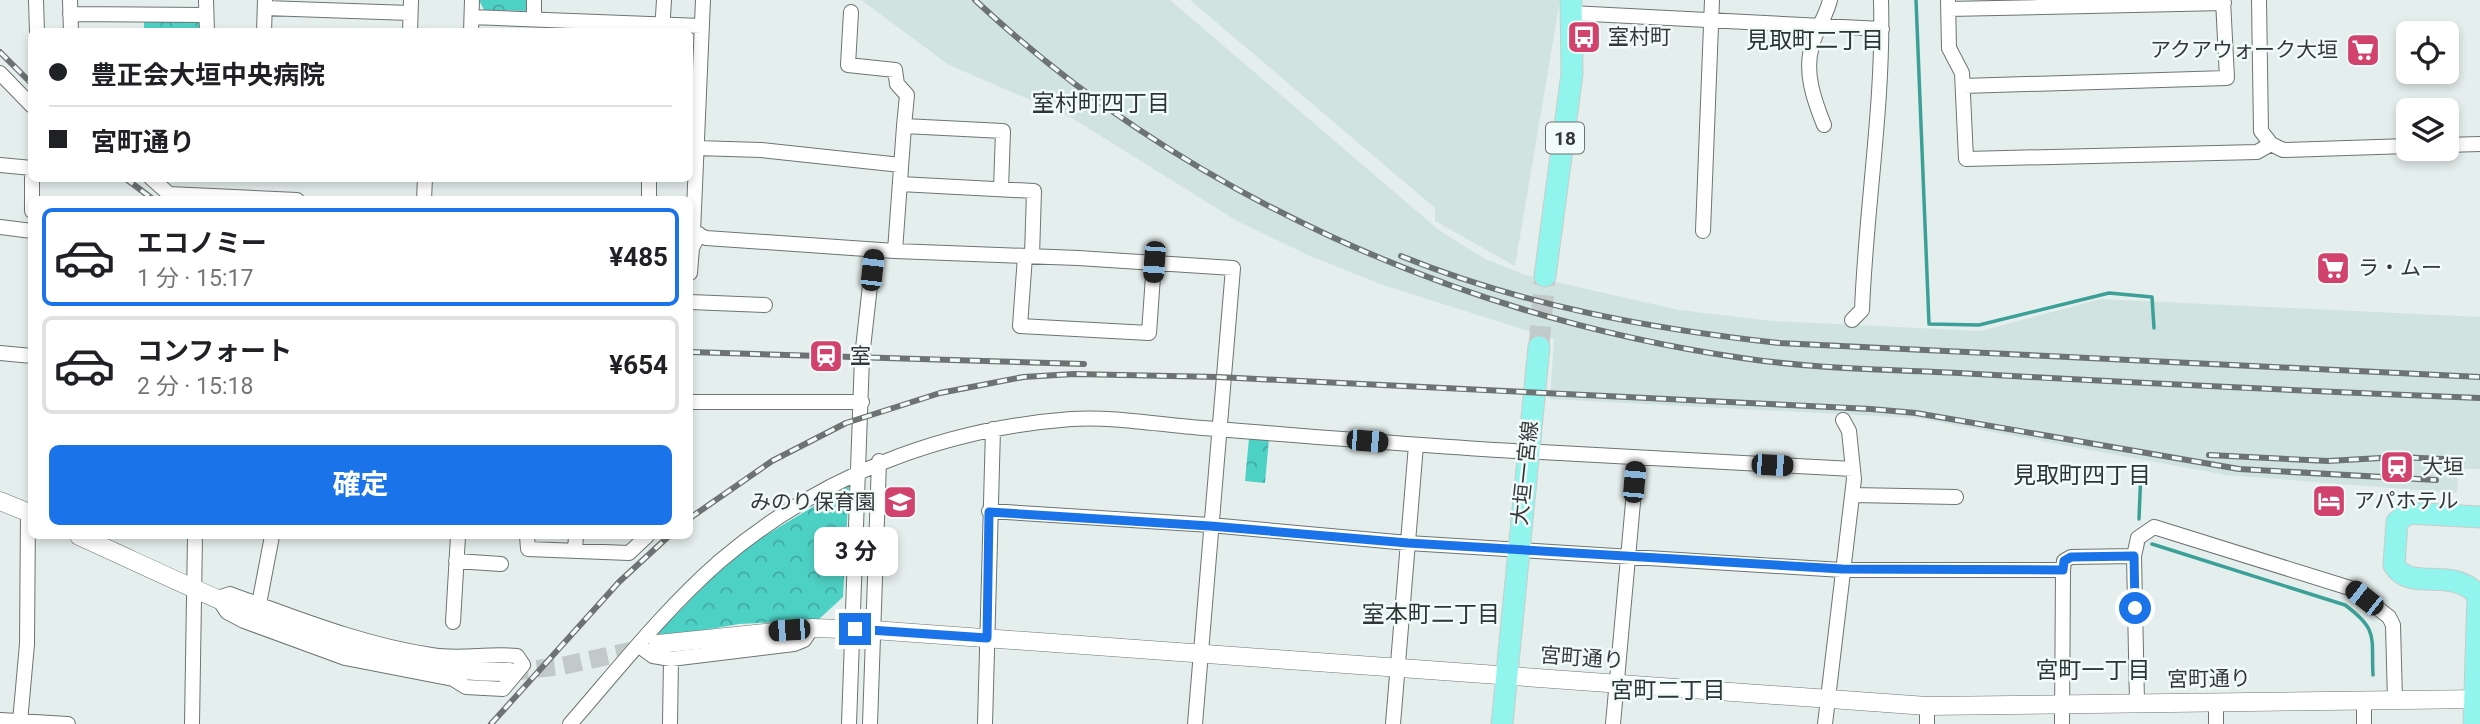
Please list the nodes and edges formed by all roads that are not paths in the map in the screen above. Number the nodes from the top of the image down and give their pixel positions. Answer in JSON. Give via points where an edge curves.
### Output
{"nodes":[{"id":1,"x":36,"y":0,"type":"edge"},
{"id":2,"x":472,"y":0,"type":"edge"},
{"id":3,"x":534,"y":0,"type":"edge"},
{"id":4,"x":664,"y":0,"type":"edge"},
{"id":5,"x":702,"y":0,"type":"edge"},
{"id":6,"x":1712,"y":0,"type":"edge"},
{"id":7,"x":1829,"y":0,"type":"edge"},
{"id":8,"x":1881,"y":0,"type":"edge"},
{"id":9,"x":2259,"y":0,"type":"edge"},
{"id":10,"x":2223,"y":1,"type":"edge"},
{"id":11,"x":265,"y":4,"type":"edge"},
{"id":12,"x":1948,"y":5,"type":"edge"},
{"id":13,"x":70,"y":7,"type":"edge"},
{"id":14,"x":206,"y":7,"type":"edge"},
{"id":15,"x":411,"y":7,"type":"edge"},
{"id":16,"x":1571,"y":7,"type":"edge"},
{"id":17,"x":851,"y":12,"type":"dead end"},
{"id":18,"x":534,"y":18,"type":"junction"},
{"id":19,"x":1712,"y":19,"type":"junction"},
{"id":20,"x":472,"y":24,"type":"edge"},
{"id":21,"x":701,"y":26,"type":"junction"},
{"id":22,"x":1819,"y":26,"type":"junction"},
{"id":23,"x":37,"y":28,"type":"edge"},
{"id":24,"x":71,"y":28,"type":"edge"},
{"id":25,"x":207,"y":28,"type":"edge"},
{"id":26,"x":264,"y":28,"type":"edge"},
{"id":27,"x":410,"y":28,"type":"edge"},
{"id":28,"x":662,"y":28,"type":"edge"},
{"id":29,"x":1882,"y":29,"type":"junction"},
{"id":30,"x":0,"y":73,"type":"edge"},
{"id":31,"x":1963,"y":86,"type":"junction"},
{"id":32,"x":28,"y":102,"type":"edge"},
{"id":33,"x":1824,"y":125,"type":"dead end"},
{"id":34,"x":904,"y":126,"type":"junction"},
{"id":35,"x":2271,"y":144,"type":"junction"},
{"id":36,"x":2480,"y":144,"type":"edge"},
{"id":37,"x":2459,"y":145,"type":"edge"},
{"id":38,"x":2396,"y":146,"type":"edge"},
{"id":39,"x":696,"y":148,"type":"junction"},
{"id":40,"x":0,"y":165,"type":"edge"},
{"id":41,"x":901,"y":165,"type":"junction"},
{"id":42,"x":28,"y":167,"type":"edge"},
{"id":43,"x":156,"y":182,"type":"edge"},
{"id":44,"x":900,"y":184,"type":"junction"},
{"id":45,"x":1001,"y":189,"type":"junction"},
{"id":46,"x":206,"y":196,"type":"edge"},
{"id":47,"x":0,"y":227,"type":"edge"},
{"id":48,"x":28,"y":230,"type":"edge"},
{"id":49,"x":1703,"y":231,"type":"dead end"},
{"id":50,"x":694,"y":233,"type":"edge"},
{"id":51,"x":874,"y":250,"type":"junction"},
{"id":52,"x":895,"y":251,"type":"junction"},
{"id":53,"x":1029,"y":256,"type":"junction"},
{"id":54,"x":1154,"y":262,"type":"junction"},
{"id":55,"x":1545,"y":276,"type":"tunnel mouth"},
{"id":56,"x":693,"y":302,"type":"edge"},
{"id":57,"x":765,"y":305,"type":"dead end"},
{"id":58,"x":1852,"y":320,"type":"dead end"},
{"id":59,"x":1539,"y":347,"type":"tunnel mouth"},
{"id":60,"x":0,"y":353,"type":"edge"},
{"id":61,"x":28,"y":356,"type":"edge"},
{"id":62,"x":693,"y":402,"type":"edge"},
{"id":63,"x":862,"y":402,"type":"junction"},
{"id":64,"x":1843,"y":420,"type":"dead end"},
{"id":65,"x":993,"y":429,"type":"junction"},
{"id":66,"x":1220,"y":429,"type":"junction"},
{"id":67,"x":1416,"y":445,"type":"junction"},
{"id":68,"x":1514,"y":451,"type":"dead end"},
{"id":69,"x":1541,"y":452,"type":"dead end"},
{"id":70,"x":1637,"y":458,"type":"junction"},
{"id":71,"x":879,"y":461,"type":"junction"},
{"id":72,"x":1853,"y":469,"type":"junction"},
{"id":73,"x":860,"y":471,"type":"junction"},
{"id":74,"x":1853,"y":495,"type":"junction"},
{"id":75,"x":1956,"y":496,"type":"dead end"},
{"id":76,"x":0,"y":501,"type":"edge"},
{"id":77,"x":989,"y":512,"type":"junction"},
{"id":78,"x":2474,"y":512,"type":"edge"},
{"id":79,"x":28,"y":513,"type":"edge"},
{"id":80,"x":1210,"y":526,"type":"junction"},
{"id":81,"x":29,"y":539,"type":"edge"},
{"id":82,"x":86,"y":539,"type":"edge"},
{"id":83,"x":195,"y":539,"type":"edge"},
{"id":84,"x":271,"y":539,"type":"edge"},
{"id":85,"x":458,"y":539,"type":"edge"},
{"id":86,"x":527,"y":539,"type":"edge"},
{"id":87,"x":576,"y":539,"type":"edge"},
{"id":88,"x":644,"y":539,"type":"edge"},
{"id":89,"x":1408,"y":543,"type":"junction"},
{"id":90,"x":1517,"y":549,"type":"junction"},
{"id":91,"x":575,"y":551,"type":"junction"},
{"id":92,"x":1627,"y":555,"type":"junction"},
{"id":93,"x":2134,"y":556,"type":"junction"},
{"id":94,"x":456,"y":561,"type":"junction"},
{"id":95,"x":501,"y":564,"type":"dead end"},
{"id":96,"x":1842,"y":569,"type":"junction"},
{"id":97,"x":2063,"y":570,"type":"junction"},
{"id":98,"x":195,"y":588,"type":"junction"},
{"id":99,"x":218,"y":598,"type":"junction"},
{"id":100,"x":259,"y":604,"type":"junction"},
{"id":101,"x":453,"y":622,"type":"dead end"},
{"id":102,"x":812,"y":628,"type":"junction"},
{"id":103,"x":864,"y":629,"type":"junction"},
{"id":104,"x":987,"y":638,"type":"junction"},
{"id":105,"x":658,"y":644,"type":"tunnel mouth"},
{"id":106,"x":638,"y":645,"type":"junction"},
{"id":107,"x":1201,"y":653,"type":"junction"},
{"id":108,"x":671,"y":659,"type":"junction"},
{"id":109,"x":1397,"y":666,"type":"junction"},
{"id":110,"x":510,"y":672,"type":"tunnel mouth"},
{"id":111,"x":1507,"y":676,"type":"junction"},
{"id":112,"x":1616,"y":683,"type":"junction"},
{"id":113,"x":1828,"y":699,"type":"junction"},
{"id":114,"x":2478,"y":699,"type":"edge"},
{"id":115,"x":2216,"y":701,"type":"junction"},
{"id":116,"x":2364,"y":701,"type":"junction"},
{"id":117,"x":2395,"y":701,"type":"junction"},
{"id":118,"x":2137,"y":703,"type":"junction"},
{"id":119,"x":2062,"y":704,"type":"junction"},
{"id":120,"x":1927,"y":715,"type":"edge"},
{"id":121,"x":0,"y":720,"type":"edge"},
{"id":122,"x":20,"y":722,"type":"junction"},
{"id":123,"x":57,"y":724,"type":"edge"},
{"id":124,"x":68,"y":724,"type":"edge"},
{"id":125,"x":192,"y":724,"type":"edge"},
{"id":126,"x":570,"y":724,"type":"edge"},
{"id":127,"x":670,"y":724,"type":"edge"},
{"id":128,"x":849,"y":724,"type":"edge"},
{"id":129,"x":870,"y":724,"type":"edge"},
{"id":130,"x":985,"y":724,"type":"edge"},
{"id":131,"x":1195,"y":724,"type":"edge"},
{"id":132,"x":1393,"y":724,"type":"edge"},
{"id":133,"x":1502,"y":724,"type":"edge"},
{"id":134,"x":1613,"y":724,"type":"edge"},
{"id":135,"x":1825,"y":724,"type":"edge"},
{"id":136,"x":2062,"y":724,"type":"edge"},
{"id":137,"x":2216,"y":724,"type":"edge"},
{"id":138,"x":2364,"y":724,"type":"edge"},
{"id":139,"x":2474,"y":724,"type":"edge"}],
"edges":[{"from":1,"to":23,"type":"street"},
{"from":2,"to":20,"type":"street"},
{"from":3,"to":18,"type":"street"},
{"from":4,"to":28,"type":"street"},
{"from":5,"to":21,"type":"street"},
{"from":6,"to":19,"type":"street"},
{"from":7,"to":22,"type":"street"},
{"from":8,"to":29,"type":"street"},
{"from":9,"to":35,"type":"street","via":[[2261,131]]},
{"from":10,"to":12,"type":"street"},
{"from":10,"to":31,"type":"street","via":[[2227,78]]},
{"from":11,"to":15,"type":"street"},
{"from":11,"to":26,"type":"street"},
{"from":12,"to":31,"type":"street","via":[[1950,48]]},
{"from":13,"to":14,"type":"street"},
{"from":13,"to":24,"type":"street"},
{"from":14,"to":25,"type":"street"},
{"from":15,"to":27,"type":"street"},
{"from":16,"to":19,"type":"street"},
{"from":16,"to":55,"type":"main road","number":"18","via":[[1572,74]]},
{"from":17,"to":34,"type":"street","via":[[848,65],[895,70],[897,84],[907,95]]},
{"from":18,"to":20,"type":"street"},
{"from":18,"to":28,"type":"street"},
{"from":19,"to":22,"type":"street"},
{"from":19,"to":49,"type":"street"},
{"from":21,"to":28,"type":"street"},
{"from":21,"to":39,"type":"street"},
{"from":22,"to":29,"type":"street"},
{"from":22,"to":33,"type":"street","via":[[1807,71]]},
{"from":29,"to":58,"type":"street","via":[[1863,310]]},
{"from":30,"to":32,"type":"street"},
{"from":31,"to":35,"type":"street","via":[[1966,159],[2257,152]]},
{"from":34,"to":41,"type":"street"},
{"from":34,"to":45,"type":"street","via":[[1003,131]]},
{"from":35,"to":38,"type":"street","via":[[2283,150]]},
{"from":36,"to":37,"type":"street"},
{"from":39,"to":41,"type":"street"},
{"from":39,"to":50,"type":"street"},
{"from":40,"to":42,"type":"street"},
{"from":41,"to":44,"type":"street"},
{"from":43,"to":46,"type":"street","via":[[169,194]]},
{"from":44,"to":45,"type":"street"},
{"from":44,"to":52,"type":"street"},
{"from":45,"to":53,"type":"street","via":[[1034,191]]},
{"from":47,"to":48,"type":"street"},
{"from":50,"to":51,"type":"street","via":[[706,238]]},
{"from":51,"to":52,"type":"street"},
{"from":51,"to":63,"type":"street","via":[[862,357]]},
{"from":52,"to":53,"type":"street"},
{"from":53,"to":54,"type":"street"},
{"from":53,"to":54,"type":"street","via":[[1020,326],[1149,333]]},
{"from":54,"to":66,"type":"street","via":[[1233,268]]},
{"from":56,"to":57,"type":"street"},
{"from":59,"to":90,"type":"main road","name":"大垣一宮線"},
{"from":60,"to":61,"type":"street"},
{"from":62,"to":63,"type":"street"},
{"from":63,"to":73,"type":"street"},
{"from":64,"to":72,"type":"street","via":[[1849,431]]},
{"from":65,"to":66,"type":"street","via":[[1074,419]]},
{"from":65,"to":71,"type":"street"},
{"from":65,"to":77,"type":"street"},
{"from":66,"to":67,"type":"street"},
{"from":66,"to":80,"type":"street"},
{"from":67,"to":68,"type":"street"},
{"from":67,"to":89,"type":"street"},
{"from":69,"to":70,"type":"street"},
{"from":70,"to":72,"type":"street"},
{"from":70,"to":92,"type":"street"},
{"from":71,"to":73,"type":"street"},
{"from":71,"to":103,"type":"street"},
{"from":72,"to":74,"type":"street"},
{"from":73,"to":103,"type":"street"},
{"from":73,"to":106,"type":"street","via":[[800,503],[731,553]]},
{"from":74,"to":75,"type":"street"},
{"from":74,"to":96,"type":"street"},
{"from":76,"to":79,"type":"street"},
{"from":77,"to":80,"type":"street"},
{"from":77,"to":104,"type":"street"},
{"from":78,"to":114,"type":"main road","via":[[2418,512],[2401,518],[2394,565],[2404,576],[2459,580],[2478,594]]},
{"from":80,"to":89,"type":"street"},
{"from":80,"to":107,"type":"street"},
{"from":81,"to":122,"type":"street"},
{"from":82,"to":98,"type":"street"},
{"from":83,"to":98,"type":"street"},
{"from":84,"to":100,"type":"street"},
{"from":85,"to":94,"type":"street"},
{"from":86,"to":91,"type":"street","via":[[528,549]]},
{"from":87,"to":91,"type":"street"},
{"from":88,"to":91,"type":"street","via":[[629,552]]},
{"from":89,"to":90,"type":"street"},
{"from":89,"to":109,"type":"street"},
{"from":90,"to":92,"type":"street"},
{"from":90,"to":111,"type":"main road","name":"大垣一宮線"},
{"from":92,"to":96,"type":"street"},
{"from":92,"to":112,"type":"street"},
{"from":93,"to":97,"type":"street","via":[[2071,557],[2064,561]]},
{"from":93,"to":117,"type":"street","via":[[2138,538],[2154,527],[2353,589],[2393,625]]},
{"from":93,"to":118,"type":"street"},
{"from":94,"to":95,"type":"street"},
{"from":94,"to":101,"type":"street"},
{"from":96,"to":97,"type":"street"},
{"from":96,"to":113,"type":"street"},
{"from":97,"to":119,"type":"street"},
{"from":98,"to":99,"type":"street"},
{"from":98,"to":125,"type":"street"},
{"from":99,"to":100,"type":"street","via":[[230,594]]},
{"from":99,"to":100,"type":"street","via":[[227,612],[244,621],[345,658],[453,679],[466,687],[503,689],[523,665],[517,656],[454,658],[384,646]]},
{"from":99,"to":110,"type":"street","via":[[301,633],[387,658],[448,670]]},
{"from":102,"to":103,"type":"street","name":"宮町通り"},
{"from":102,"to":105,"type":"street","name":"宮町通り"},
{"from":102,"to":108,"type":"street","via":[[794,644]]},
{"from":103,"to":104,"type":"street","name":"宮町通り"},
{"from":103,"to":128,"type":"street"},
{"from":103,"to":129,"type":"street"},
{"from":104,"to":107,"type":"street","name":"宮町通り"},
{"from":104,"to":130,"type":"street"},
{"from":106,"to":108,"type":"street","via":[[653,656]]},
{"from":106,"to":126,"type":"street"},
{"from":107,"to":109,"type":"street","name":"宮町通り"},
{"from":107,"to":131,"type":"street"},
{"from":108,"to":127,"type":"street"},
{"from":109,"to":111,"type":"street","name":"宮町通り"},
{"from":109,"to":132,"type":"street"},
{"from":111,"to":112,"type":"street","name":"宮町通り"},
{"from":111,"to":133,"type":"main road","name":"大垣一宮線"},
{"from":112,"to":113,"type":"street","name":"宮町通り"},
{"from":112,"to":134,"type":"street"},
{"from":113,"to":120,"type":"street","name":"宮町通り"},
{"from":113,"to":135,"type":"street"},
{"from":114,"to":117,"type":"street","name":"宮町通り"},
{"from":114,"to":139,"type":"main road"},
{"from":115,"to":116,"type":"street","name":"宮町通り"},
{"from":115,"to":118,"type":"street","name":"宮町通り"},
{"from":115,"to":137,"type":"street"},
{"from":116,"to":117,"type":"street","name":"宮町通り"},
{"from":116,"to":138,"type":"street"},
{"from":118,"to":119,"type":"street","name":"宮町通り"},
{"from":119,"to":120,"type":"street","name":"宮町通り"},
{"from":119,"to":136,"type":"street"},
{"from":121,"to":122,"type":"street"},
{"from":122,"to":123,"type":"street"},
{"from":123,"to":124,"type":"street"}]}
